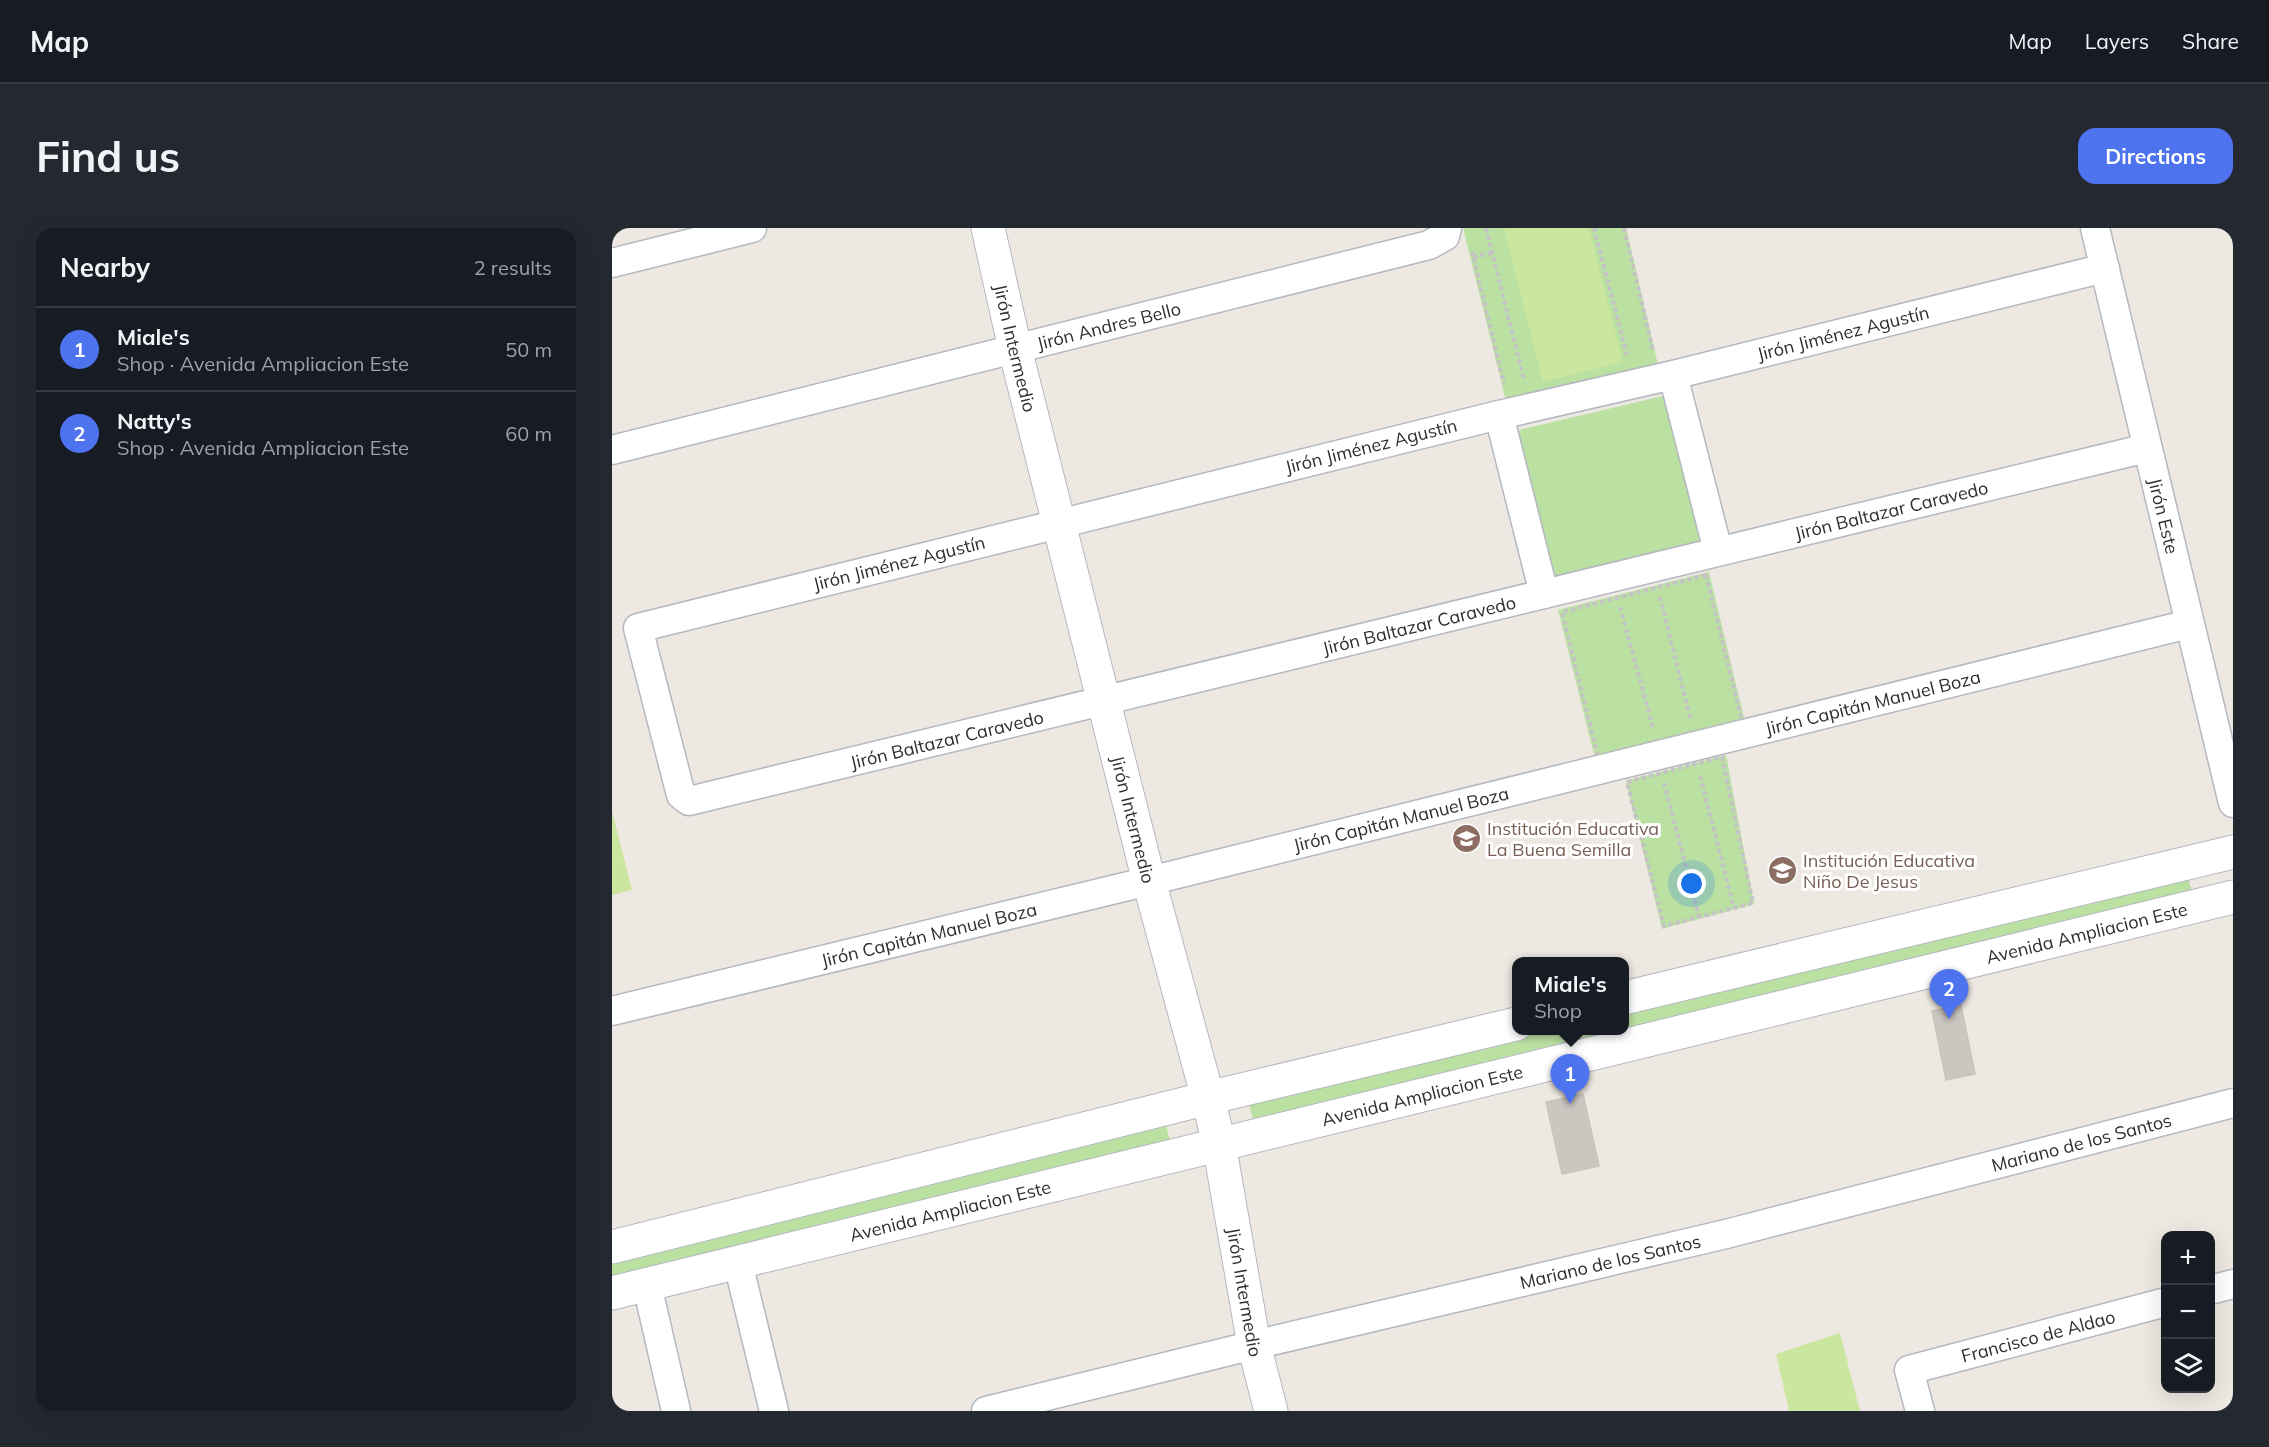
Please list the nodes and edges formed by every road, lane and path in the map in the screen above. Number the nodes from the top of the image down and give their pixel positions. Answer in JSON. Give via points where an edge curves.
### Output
{"nodes":[{"id":1,"x":752,"y":228,"type":"edge"},
{"id":2,"x":988,"y":228,"type":"edge"},
{"id":3,"x":1486,"y":228,"type":"edge"},
{"id":4,"x":1595,"y":228,"type":"edge"},
{"id":5,"x":1624,"y":228,"type":"edge"},
{"id":6,"x":2096,"y":228,"type":"edge"},
{"id":7,"x":1438,"y":236,"type":"edge"},
{"id":8,"x":1471,"y":247,"type":"dead end"},
{"id":9,"x":1492,"y":253,"type":"junction"},
{"id":10,"x":1473,"y":257,"type":"junction"},
{"id":11,"x":612,"y":263,"type":"edge"},
{"id":12,"x":2105,"y":268,"type":"junction"},
{"id":13,"x":1015,"y":349,"type":"junction"},
{"id":14,"x":1629,"y":362,"type":"dead end"},
{"id":15,"x":1664,"y":365,"type":"junction"},
{"id":16,"x":1526,"y":387,"type":"dead end"},
{"id":17,"x":1502,"y":403,"type":"junction"},
{"id":18,"x":2147,"y":448,"type":"junction"},
{"id":19,"x":612,"y":450,"type":"edge"},
{"id":20,"x":1059,"y":523,"type":"junction"},
{"id":21,"x":1712,"y":563,"type":"junction"},
{"id":22,"x":1657,"y":588,"type":"dead end"},
{"id":23,"x":1618,"y":598,"type":"dead end"},
{"id":24,"x":1553,"y":603,"type":"junction"},
{"id":25,"x":2189,"y":624,"type":"junction"},
{"id":26,"x":1106,"y":702,"type":"junction"},
{"id":27,"x":1742,"y":721,"type":"dead end"},
{"id":28,"x":1691,"y":722,"type":"dead end"},
{"id":29,"x":1657,"y":742,"type":"dead end"},
{"id":30,"x":1598,"y":757,"type":"dead end"},
{"id":31,"x":1696,"y":763,"type":"junction"},
{"id":32,"x":1661,"y":774,"type":"junction"},
{"id":33,"x":689,"y":801,"type":"joint"},
{"id":34,"x":2233,"y":803,"type":"edge"},
{"id":35,"x":2233,"y":852,"type":"edge"},
{"id":36,"x":1149,"y":881,"type":"junction"},
{"id":37,"x":2233,"y":897,"type":"edge"},
{"id":38,"x":1734,"y":909,"type":"junction"},
{"id":39,"x":1699,"y":917,"type":"junction"},
{"id":40,"x":1629,"y":997,"type":"edge"},
{"id":41,"x":612,"y":1011,"type":"edge"},
{"id":42,"x":1512,"y":1025,"type":"edge"},
{"id":43,"x":1208,"y":1098,"type":"junction"},
{"id":44,"x":2233,"y":1103,"type":"edge"},
{"id":45,"x":1219,"y":1144,"type":"junction"},
{"id":46,"x":612,"y":1247,"type":"edge"},
{"id":47,"x":738,"y":1263,"type":"junction"},
{"id":48,"x":2233,"y":1284,"type":"edge"},
{"id":49,"x":647,"y":1285,"type":"junction"},
{"id":50,"x":2215,"y":1289,"type":"edge"},
{"id":51,"x":612,"y":1293,"type":"edge"},
{"id":52,"x":2161,"y":1303,"type":"edge"},
{"id":53,"x":1254,"y":1345,"type":"junction"},
{"id":54,"x":676,"y":1411,"type":"edge"},
{"id":55,"x":774,"y":1411,"type":"edge"},
{"id":56,"x":986,"y":1411,"type":"edge"},
{"id":57,"x":1272,"y":1411,"type":"edge"},
{"id":58,"x":1920,"y":1411,"type":"edge"}],
"edges":[{"from":1,"to":11,"type":"street"},
{"from":2,"to":13,"type":"main road","name":"Jirón Intermedio"},
{"from":3,"to":9,"type":"path"},
{"from":4,"to":14,"type":"path"},
{"from":5,"to":15,"type":"path"},
{"from":6,"to":12,"type":"street","name":"Jirón Este"},
{"from":7,"to":13,"type":"street","name":"Jirón Andres Bello"},
{"from":8,"to":10,"type":"path"},
{"from":9,"to":10,"type":"path"},
{"from":9,"to":16,"type":"path"},
{"from":10,"to":17,"type":"path"},
{"from":12,"to":15,"type":"street","name":"Jirón Jiménez Agustín"},
{"from":12,"to":18,"type":"street","name":"Jirón Este"},
{"from":13,"to":19,"type":"street","name":"Jirón Andres Bello"},
{"from":13,"to":20,"type":"main road","name":"Jirón Intermedio"},
{"from":15,"to":17,"type":"street","name":"Jirón Jiménez Agustín"},
{"from":15,"to":21,"type":"street"},
{"from":17,"to":20,"type":"street","name":"Jirón Jiménez Agustín"},
{"from":17,"to":24,"type":"street"},
{"from":18,"to":21,"type":"street","name":"Jirón Baltazar Caravedo"},
{"from":18,"to":25,"type":"street","name":"Jirón Este"},
{"from":20,"to":26,"type":"main road","name":"Jirón Intermedio"},
{"from":20,"to":33,"type":"street","name":"Jirón Jiménez Agustín","via":[[638,628],[681,795]]},
{"from":21,"to":24,"type":"street","name":"Jirón Baltazar Caravedo"},
{"from":21,"to":27,"type":"path"},
{"from":22,"to":28,"type":"path"},
{"from":23,"to":29,"type":"path"},
{"from":24,"to":26,"type":"street","name":"Jirón Baltazar Caravedo"},
{"from":24,"to":30,"type":"path"},
{"from":25,"to":34,"type":"street","name":"Jirón Este"},
{"from":25,"to":36,"type":"street","name":"Jirón Capitán Manuel Boza"},
{"from":26,"to":33,"type":"street","name":"Jirón Baltazar Caravedo"},
{"from":26,"to":36,"type":"main road","name":"Jirón Intermedio"},
{"from":31,"to":32,"type":"path"},
{"from":31,"to":38,"type":"path"},
{"from":31,"to":38,"type":"path","via":[[1722,757],[1753,903]]},
{"from":32,"to":39,"type":"path"},
{"from":32,"to":39,"type":"path","via":[[1627,782],[1664,926]]},
{"from":35,"to":40,"type":"main road"},
{"from":36,"to":41,"type":"street","name":"Jirón Capitán Manuel Boza"},
{"from":36,"to":43,"type":"main road","name":"Jirón Intermedio"},
{"from":37,"to":45,"type":"main road","name":"Avenida Ampliacion Este"},
{"from":38,"to":39,"type":"path"},
{"from":42,"to":43,"type":"main road"},
{"from":43,"to":45,"type":"main road","name":"Jirón Intermedio"},
{"from":43,"to":46,"type":"main road"},
{"from":44,"to":53,"type":"street","name":"Mariano de los Santos","via":[[1726,1234]]},
{"from":45,"to":47,"type":"main road","name":"Avenida Ampliacion Este"},
{"from":45,"to":53,"type":"main road","name":"Jirón Intermedio"},
{"from":47,"to":49,"type":"main road","name":"Avenida Ampliacion Este"},
{"from":47,"to":55,"type":"street"},
{"from":48,"to":50,"type":"street"},
{"from":49,"to":51,"type":"main road","name":"Avenida Ampliacion Este"},
{"from":49,"to":54,"type":"street"},
{"from":52,"to":58,"type":"street","name":"Francisco de Aldao","via":[[1909,1370]]},
{"from":53,"to":56,"type":"street","name":"Mariano de los Santos"},
{"from":53,"to":57,"type":"main road","name":"Jirón Intermedio"}]}
